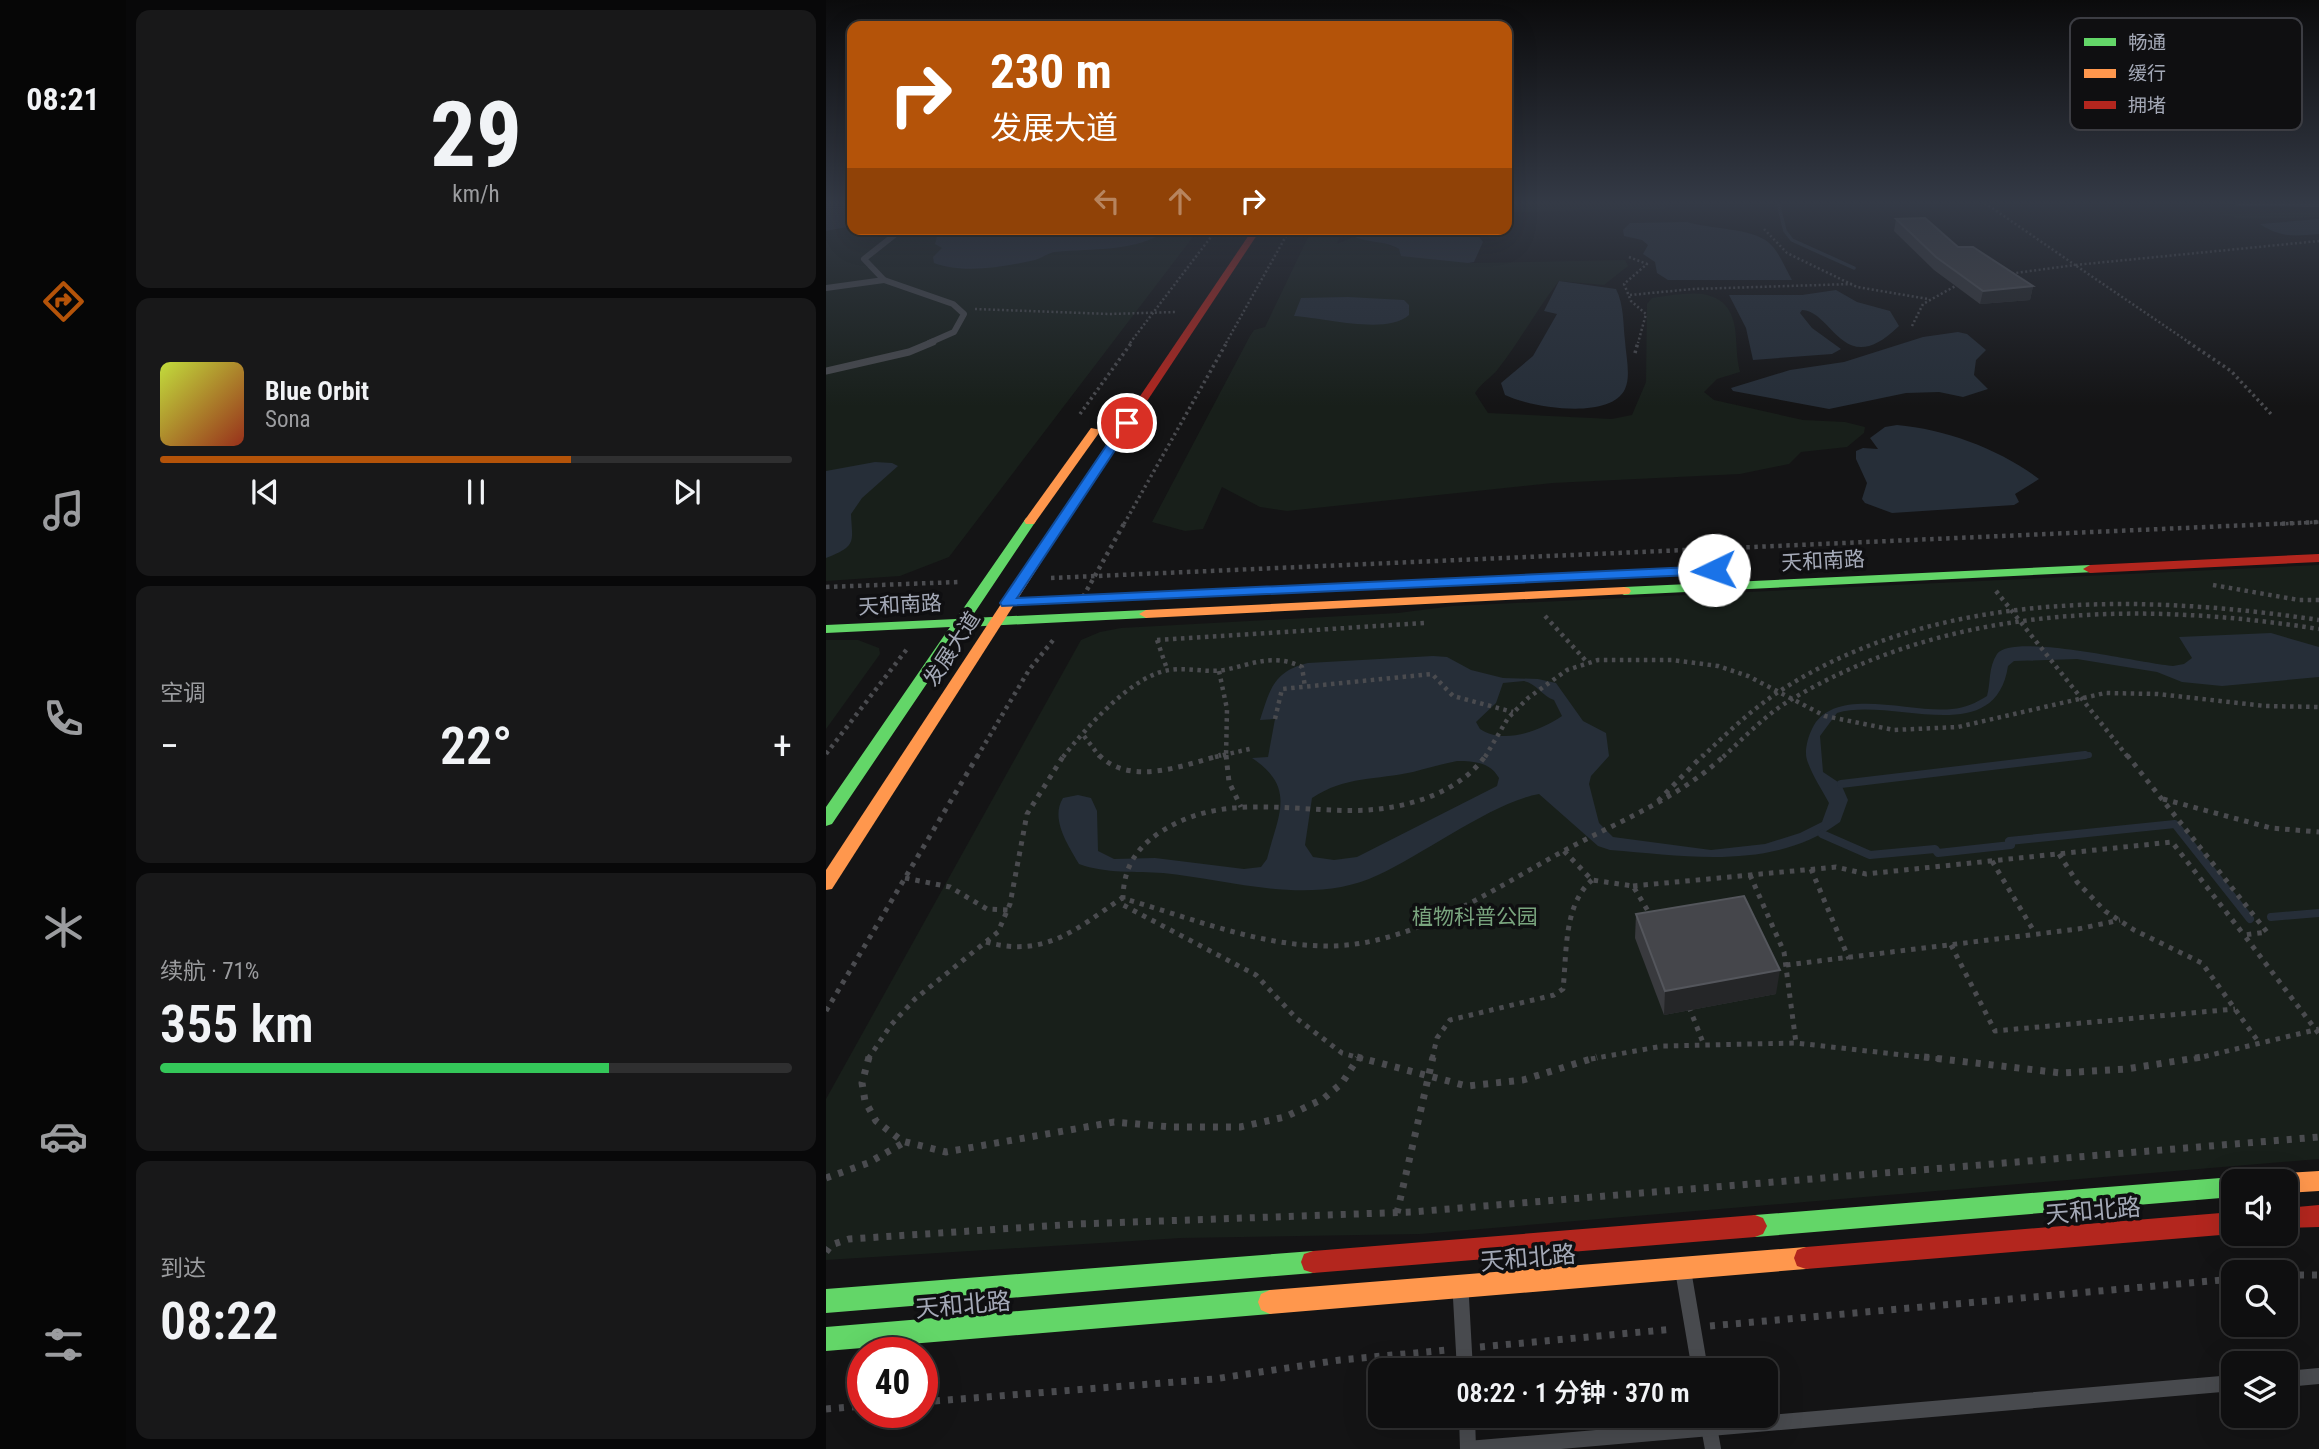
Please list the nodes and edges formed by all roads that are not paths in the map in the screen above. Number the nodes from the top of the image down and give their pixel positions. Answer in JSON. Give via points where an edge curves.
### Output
{"nodes":[{"id":1,"x":875,"y":271,"type":"edge"},
{"id":2,"x":1229,"y":271,"type":"edge"},
{"id":3,"x":884,"y":280,"type":"junction"},
{"id":4,"x":826,"y":288,"type":"edge"},
{"id":5,"x":826,"y":371,"type":"edge"},
{"id":6,"x":1107,"y":413,"type":"dead end"},
{"id":7,"x":2319,"y":558,"type":"edge"},
{"id":8,"x":1032,"y":602,"type":"dead end"},
{"id":9,"x":1007,"y":603,"type":"junction"},
{"id":10,"x":965,"y":605,"type":"junction"},
{"id":11,"x":995,"y":621,"type":"junction"},
{"id":12,"x":959,"y":623,"type":"junction"},
{"id":13,"x":826,"y":629,"type":"edge"},
{"id":14,"x":826,"y":820,"type":"edge"},
{"id":15,"x":826,"y":884,"type":"edge"},
{"id":16,"x":2319,"y":1181,"type":"edge"},
{"id":17,"x":2298,"y":1182,"type":"edge"},
{"id":18,"x":2221,"y":1189,"type":"edge"},
{"id":19,"x":2319,"y":1216,"type":"edge"},
{"id":20,"x":2298,"y":1217,"type":"edge"},
{"id":21,"x":2221,"y":1224,"type":"edge"},
{"id":22,"x":1680,"y":1250,"type":"junction"},
{"id":23,"x":1460,"y":1268,"type":"junction"},
{"id":24,"x":826,"y":1301,"type":"edge"},
{"id":25,"x":826,"y":1339,"type":"edge"},
{"id":26,"x":1464,"y":1358,"type":"edge"},
{"id":27,"x":1698,"y":1358,"type":"edge"},
{"id":28,"x":2319,"y":1376,"type":"edge"},
{"id":29,"x":2298,"y":1378,"type":"edge"},
{"id":30,"x":2221,"y":1384,"type":"edge"},
{"id":31,"x":1778,"y":1417,"type":"edge"},
{"id":32,"x":1467,"y":1428,"type":"edge"},
{"id":33,"x":1655,"y":1428,"type":"edge"},
{"id":34,"x":1709,"y":1428,"type":"edge"},
{"id":35,"x":1468,"y":1449,"type":"edge"},
{"id":36,"x":1713,"y":1449,"type":"edge"}],
"edges":[{"from":1,"to":3,"type":"lane"},
{"from":2,"to":9,"type":"street","name":"发展大道"},
{"from":3,"to":4,"type":"lane"},
{"from":3,"to":5,"type":"lane","via":[[953,304],[964,314],[954,332],[909,352]]},
{"from":6,"to":10,"type":"street","name":"发展大道","via":[[988,580]]},
{"from":7,"to":11,"type":"street","name":"天和南路"},
{"from":8,"to":9,"type":"street","name":"天和南路"},
{"from":9,"to":10,"type":"street","name":"天和南路"},
{"from":9,"to":11,"type":"street","name":"发展大道"},
{"from":10,"to":12,"type":"street","name":"发展大道"},
{"from":11,"to":12,"type":"street","name":"天和南路"},
{"from":11,"to":15,"type":"street","name":"发展大道"},
{"from":12,"to":13,"type":"street","name":"天和南路"},
{"from":12,"to":14,"type":"street","name":"发展大道"},
{"from":16,"to":17,"type":"street"},
{"from":18,"to":22,"type":"street","name":"天和北路"},
{"from":19,"to":20,"type":"street"},
{"from":21,"to":22,"type":"street","name":"天和北路"},
{"from":22,"to":23,"type":"street","name":"天和北路"},
{"from":22,"to":23,"type":"street","name":"天和北路"},
{"from":22,"to":27,"type":"lane"},
{"from":23,"to":24,"type":"street","name":"天和北路"},
{"from":23,"to":25,"type":"street","name":"天和北路"},
{"from":23,"to":26,"type":"lane"},
{"from":28,"to":29,"type":"lane"},
{"from":30,"to":31,"type":"lane"},
{"from":32,"to":35,"type":"lane"},
{"from":33,"to":35,"type":"lane"},
{"from":34,"to":36,"type":"lane"}]}
